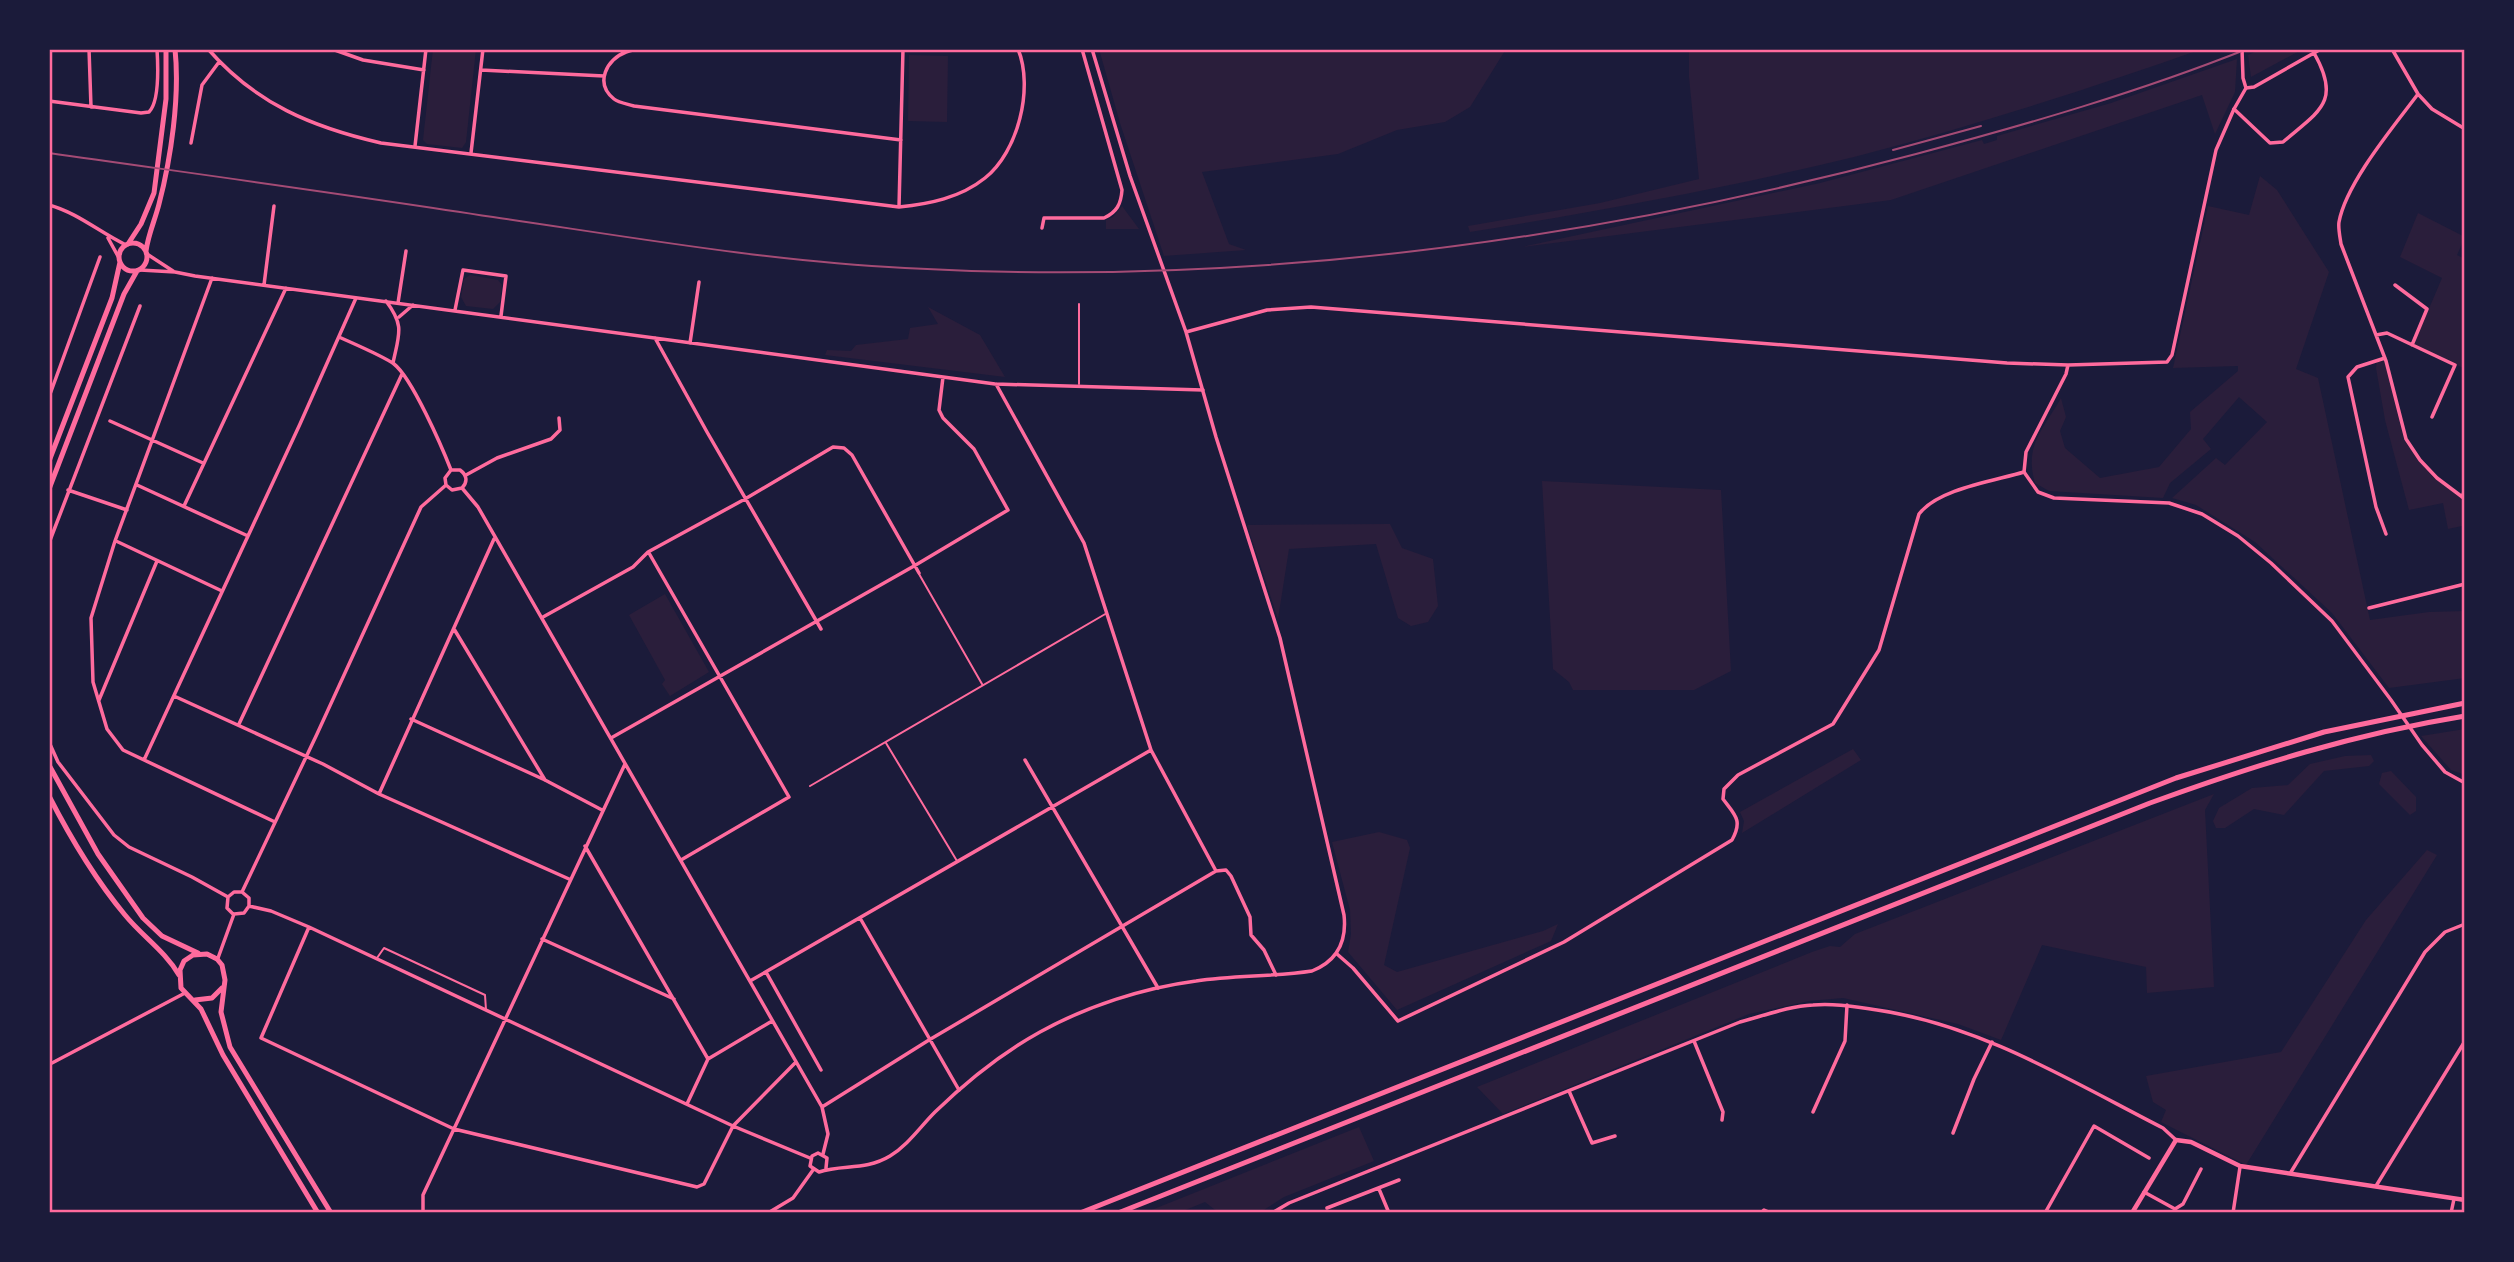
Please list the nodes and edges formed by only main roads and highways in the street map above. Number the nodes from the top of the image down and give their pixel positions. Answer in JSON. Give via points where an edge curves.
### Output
{"nodes":[{"id":1,"x":166,"y":49,"type":"edge"},
{"id":2,"x":175,"y":49,"type":"edge"},
{"id":3,"x":127,"y":245,"type":"junction"},
{"id":4,"x":147,"y":253,"type":"junction"},
{"id":5,"x":119,"y":260,"type":"junction"},
{"id":6,"x":139,"y":271,"type":"junction"},
{"id":7,"x":49,"y":461,"type":"edge"},
{"id":8,"x":49,"y":489,"type":"edge"},
{"id":9,"x":2465,"y":703,"type":"edge"},
{"id":10,"x":2465,"y":716,"type":"edge"},
{"id":11,"x":49,"y":765,"type":"edge"},
{"id":12,"x":49,"y":796,"type":"edge"},
{"id":13,"x":199,"y":954,"type":"junction"},
{"id":14,"x":179,"y":975,"type":"junction"},
{"id":15,"x":223,"y":985,"type":"junction"},
{"id":16,"x":193,"y":1000,"type":"junction"},
{"id":17,"x":2463,"y":1200,"type":"edge"},
{"id":18,"x":1082,"y":1212,"type":"edge"},
{"id":19,"x":318,"y":1213,"type":"edge"},
{"id":20,"x":331,"y":1213,"type":"edge"},
{"id":21,"x":1118,"y":1213,"type":"edge"},
{"id":22,"x":2132,"y":1213,"type":"edge"}],
"edges":[{"from":1,"to":3,"type":"main road","via":[[166,99],[154,192]]},
{"from":2,"to":4,"type":"main road","via":[[170,141]]},
{"from":3,"to":4,"type":"main road","via":[[137,244]]},
{"from":3,"to":5,"type":"main road"},
{"from":4,"to":6,"type":"main road","via":[[146,264]]},
{"from":5,"to":6,"type":"main road","via":[[125,269]]},
{"from":5,"to":7,"type":"main road","via":[[113,298]]},
{"from":6,"to":8,"type":"main road","via":[[124,294]]},
{"from":9,"to":18,"type":"main road","via":[[2324,732],[2187,774]]},
{"from":10,"to":21,"type":"main road","via":[[2312,749],[2150,803]]},
{"from":11,"to":13,"type":"main road","via":[[97,854],[144,918],[162,936]]},
{"from":12,"to":14,"type":"main road","via":[[68,833],[117,904]]},
{"from":13,"to":14,"type":"main road","via":[[184,961]]},
{"from":13,"to":15,"type":"main road","via":[[217,959],[224,970]]},
{"from":14,"to":16,"type":"main road","via":[[185,993]]},
{"from":15,"to":16,"type":"main road","via":[[212,998]]},
{"from":15,"to":20,"type":"main road","via":[[221,1012],[230,1047]]},
{"from":16,"to":19,"type":"main road"},
{"from":17,"to":22,"type":"main road","via":[[2240,1166],[2176,1140]]}]}
